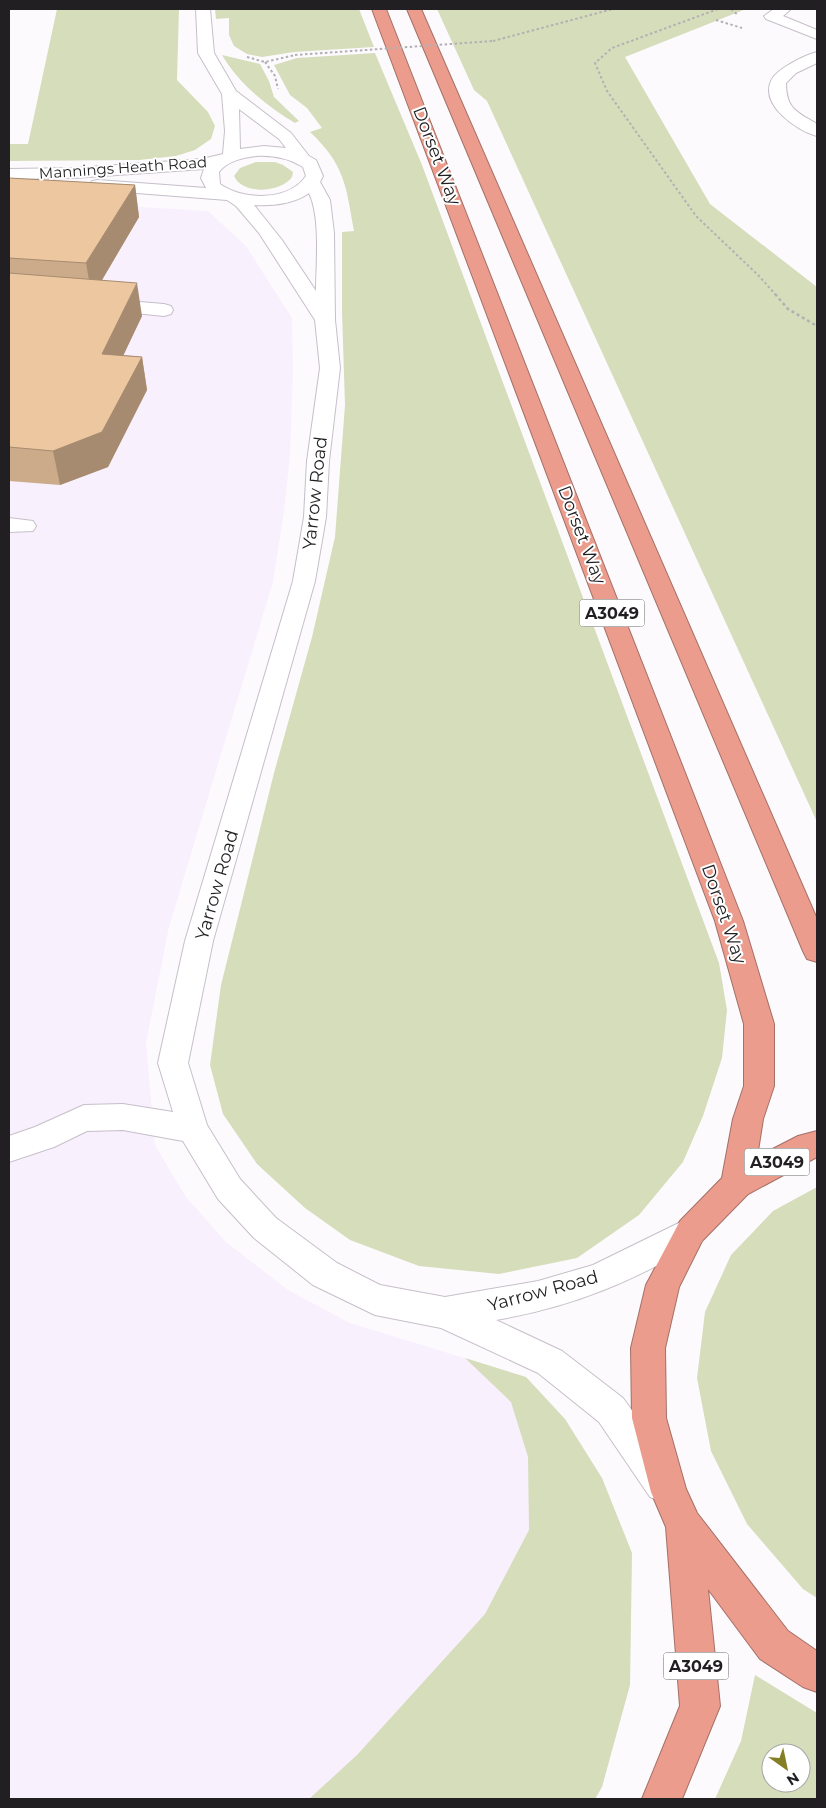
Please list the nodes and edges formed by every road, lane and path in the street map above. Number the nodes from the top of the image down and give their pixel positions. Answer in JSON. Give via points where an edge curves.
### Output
{"nodes":[{"id":1,"x":203,"y":9,"type":"edge"},
{"id":2,"x":379,"y":9,"type":"edge"},
{"id":3,"x":414,"y":9,"type":"edge"},
{"id":4,"x":613,"y":9,"type":"edge"},
{"id":5,"x":718,"y":9,"type":"edge"},
{"id":6,"x":731,"y":9,"type":"edge"},
{"id":7,"x":784,"y":9,"type":"edge"},
{"id":8,"x":737,"y":14,"type":"dead end"},
{"id":9,"x":716,"y":20,"type":"dead end"},
{"id":10,"x":203,"y":25,"type":"junction"},
{"id":11,"x":750,"y":30,"type":"dead end"},
{"id":12,"x":817,"y":35,"type":"edge"},
{"id":13,"x":817,"y":58,"type":"edge"},
{"id":14,"x":230,"y":94,"type":"junction"},
{"id":15,"x":817,"y":131,"type":"edge"},
{"id":16,"x":229,"y":157,"type":"junction"},
{"id":17,"x":302,"y":158,"type":"junction"},
{"id":18,"x":14,"y":175,"type":"edge"},
{"id":19,"x":312,"y":183,"type":"junction"},
{"id":20,"x":233,"y":197,"type":"junction"},
{"id":21,"x":86,"y":304,"type":"edge"},
{"id":22,"x":164,"y":310,"type":"dead end"},
{"id":23,"x":325,"y":320,"type":"junction"},
{"id":24,"x":817,"y":326,"type":"edge"},
{"id":25,"x":817,"y":951,"type":"edge"},
{"id":26,"x":193,"y":1129,"type":"junction"},
{"id":27,"x":817,"y":1144,"type":"edge"},
{"id":28,"x":9,"y":1149,"type":"edge"},
{"id":29,"x":737,"y":1184,"type":"junction"},
{"id":30,"x":691,"y":1231,"type":"junction"},
{"id":31,"x":445,"y":1313,"type":"junction"},
{"id":32,"x":669,"y":1492,"type":"junction"},
{"id":33,"x":684,"y":1526,"type":"junction"},
{"id":34,"x":817,"y":1673,"type":"edge"},
{"id":35,"x":662,"y":1799,"type":"edge"}],
"edges":[{"from":1,"to":10,"type":"street"},
{"from":2,"to":29,"type":"highway","name":"Dorset Way","number":"A3049","via":[[729,921],[759,1024],[759,1086],[748,1119]]},
{"from":3,"to":25,"type":"highway","name":"Dorset Way","number":"A3049"},
{"from":4,"to":10,"type":"path","bridge":true,"via":[[493,41],[295,55],[265,62],[225,48],[221,25]]},
{"from":5,"to":24,"type":"path","via":[[612,48],[595,63],[607,91],[696,216],[758,275],[788,309]]},
{"from":6,"to":8,"type":"path"},
{"from":7,"to":12,"type":"street","via":[[771,16]]},
{"from":9,"to":11,"type":"path"},
{"from":10,"to":14,"type":"street","via":[[206,53]]},
{"from":13,"to":15,"type":"street","via":[[791,70],[778,82],[778,99],[786,110]]},
{"from":14,"to":16,"type":"street","via":[[233,131]]},
{"from":14,"to":17,"type":"street","via":[[285,136]]},
{"from":16,"to":17,"type":"street","name":"Mannings Heath Road","via":[[276,151]]},
{"from":16,"to":18,"type":"street","name":"Mannings Heath Road","via":[[202,164]]},
{"from":16,"to":20,"type":"street","name":"Yarrow Road","via":[[211,170],[209,177],[211,184]]},
{"from":17,"to":19,"type":"street","name":"Yarrow Road","via":[[314,170]]},
{"from":18,"to":20,"type":"street","name":"Mannings Heath Road","via":[[76,184]]},
{"from":19,"to":20,"type":"street","name":"Mannings Heath Road","via":[[281,198],[255,201]]},
{"from":19,"to":23,"type":"street","name":"Yarrow Road","via":[[321,200],[325,233]]},
{"from":20,"to":23,"type":"street","name":"Yarrow Road","via":[[261,220]]},
{"from":21,"to":22,"type":"street"},
{"from":23,"to":26,"type":"street","name":"Yarrow Road","via":[[330,368],[318,461],[315,517],[304,581],[199,941],[173,1063]]},
{"from":26,"to":28,"type":"street","via":[[123,1117],[84,1118],[43,1138]]},
{"from":26,"to":31,"type":"street","name":"Yarrow Road","via":[[229,1190],[265,1228],[325,1274],[375,1300]]},
{"from":27,"to":29,"type":"highway","number":"A3049","via":[[809,1145]]},
{"from":29,"to":30,"type":"highway","number":"A3049"},
{"from":30,"to":31,"type":"street","name":"Yarrow Road","via":[[644,1258],[591,1281],[511,1303]]},
{"from":30,"to":32,"type":"highway","number":"A3049","via":[[663,1285],[648,1348],[649,1418]]},
{"from":31,"to":32,"type":"street","name":"Yarrow Road","via":[[550,1362],[610,1410]]},
{"from":32,"to":33,"type":"highway","number":"A3049"},
{"from":33,"to":34,"type":"highway","number":"A3049","via":[[774,1644]]},
{"from":33,"to":35,"type":"highway","number":"A3049","via":[[700,1706]]}]}
